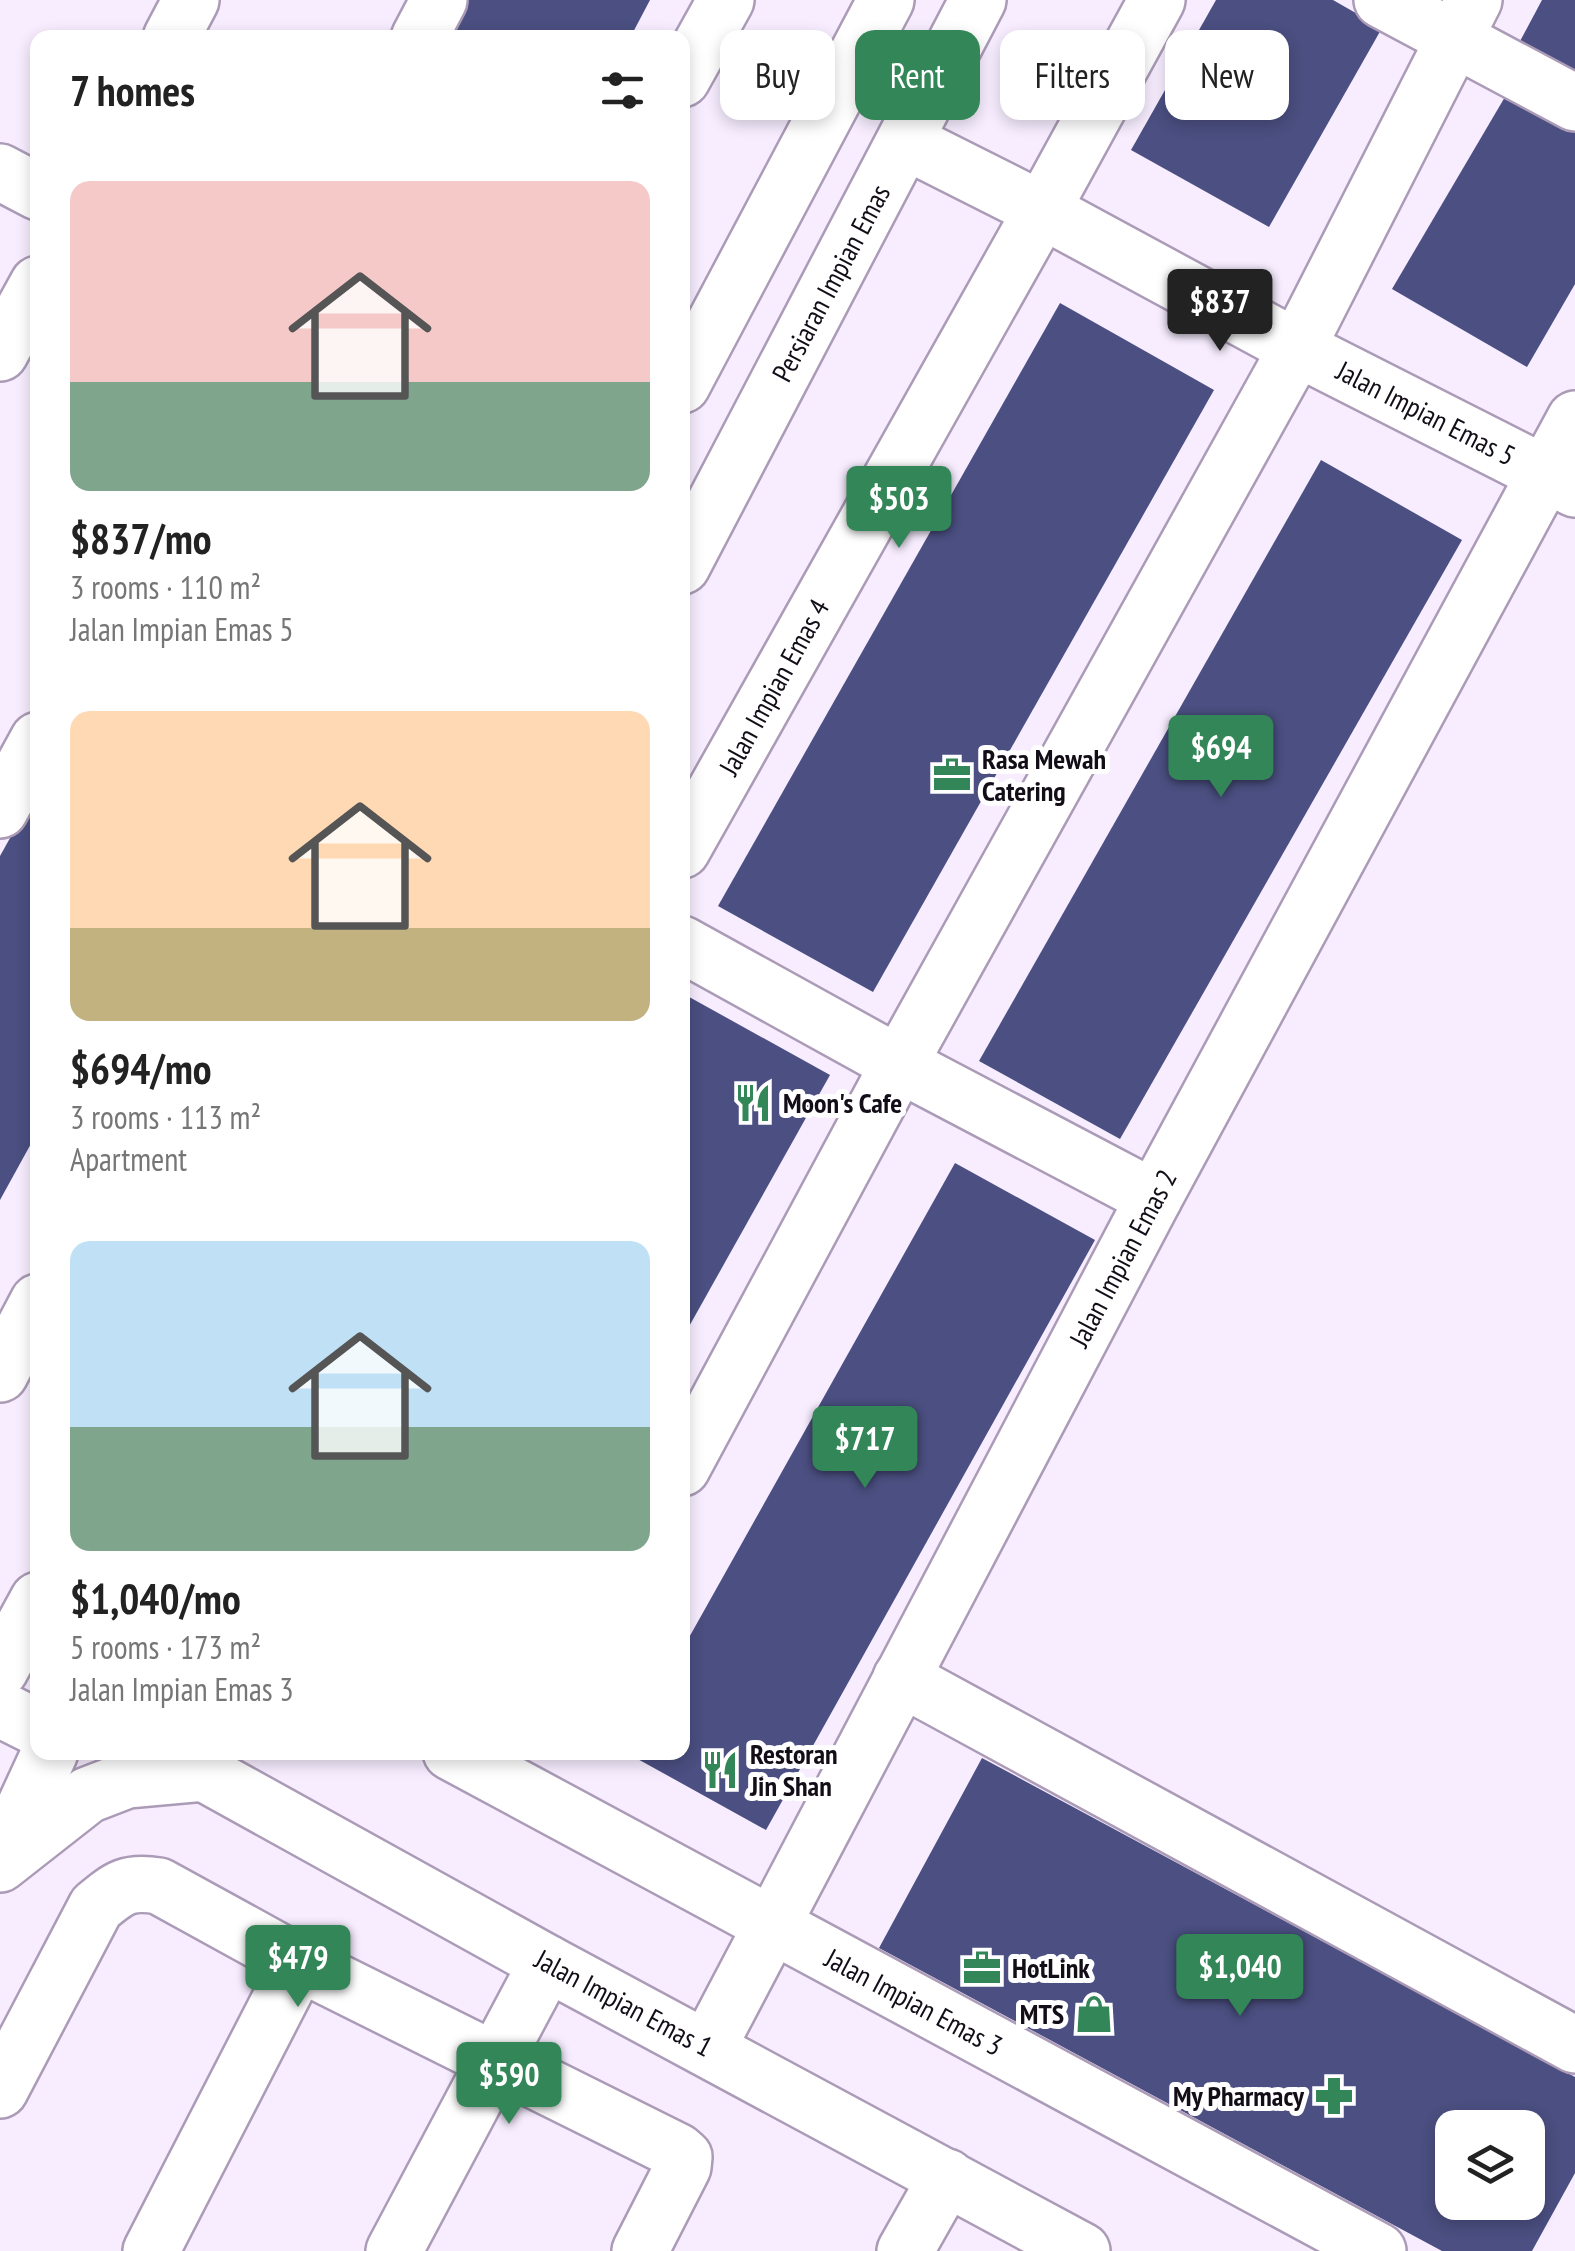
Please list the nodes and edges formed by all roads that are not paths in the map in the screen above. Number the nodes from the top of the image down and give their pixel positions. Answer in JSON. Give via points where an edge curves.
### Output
{"nodes":[{"id":1,"x":191,"y":0,"type":"edge"},
{"id":2,"x":439,"y":0,"type":"edge"},
{"id":3,"x":726,"y":0,"type":"edge"},
{"id":4,"x":886,"y":0,"type":"edge"},
{"id":5,"x":978,"y":0,"type":"edge"},
{"id":6,"x":1156,"y":0,"type":"edge"},
{"id":7,"x":1382,"y":0,"type":"edge"},
{"id":8,"x":1464,"y":19,"type":"edge"},
{"id":9,"x":174,"y":30,"type":"edge"},
{"id":10,"x":423,"y":30,"type":"edge"},
{"id":11,"x":690,"y":65,"type":"edge"},
{"id":12,"x":1575,"y":104,"type":"edge"},
{"id":13,"x":905,"y":140,"type":"junction"},
{"id":14,"x":0,"y":172,"type":"edge"},
{"id":15,"x":30,"y":188,"type":"edge"},
{"id":16,"x":1042,"y":210,"type":"junction"},
{"id":17,"x":30,"y":299,"type":"edge"},
{"id":18,"x":1297,"y":348,"type":"junction"},
{"id":19,"x":0,"y":354,"type":"edge"},
{"id":20,"x":690,"y":370,"type":"edge"},
{"id":21,"x":1575,"y":419,"type":"edge"},
{"id":22,"x":1560,"y":482,"type":"edge"},
{"id":23,"x":690,"y":551,"type":"edge"},
{"id":24,"x":30,"y":755,"type":"edge"},
{"id":25,"x":0,"y":810,"type":"edge"},
{"id":26,"x":690,"y":836,"type":"edge"},
{"id":27,"x":690,"y":948,"type":"edge"},
{"id":28,"x":900,"y":1064,"type":"junction"},
{"id":29,"x":1154,"y":1198,"type":"junction"},
{"id":30,"x":30,"y":1317,"type":"edge"},
{"id":31,"x":0,"y":1374,"type":"edge"},
{"id":32,"x":690,"y":1453,"type":"edge"},
{"id":33,"x":901,"y":1678,"type":"junction"},
{"id":34,"x":0,"y":1709,"type":"edge"},
{"id":35,"x":30,"y":1724,"type":"edge"},
{"id":36,"x":46,"y":1760,"type":"edge"},
{"id":37,"x":185,"y":1760,"type":"edge"},
{"id":38,"x":190,"y":1760,"type":"edge"},
{"id":39,"x":486,"y":1760,"type":"edge"},
{"id":40,"x":521,"y":1768,"type":"edge"},
{"id":41,"x":0,"y":1862,"type":"edge"},
{"id":42,"x":773,"y":1926,"type":"junction"},
{"id":43,"x":548,"y":1962,"type":"junction"},
{"id":44,"x":299,"y":1963,"type":"junction"},
{"id":45,"x":1575,"y":2045,"type":"edge"},
{"id":46,"x":708,"y":2048,"type":"junction"},
{"id":47,"x":497,"y":2061,"type":"junction"},
{"id":48,"x":0,"y":2090,"type":"edge"},
{"id":49,"x":947,"y":2178,"type":"junction"},
{"id":50,"x":151,"y":2251,"type":"edge"},
{"id":51,"x":394,"y":2251,"type":"edge"},
{"id":52,"x":640,"y":2251,"type":"edge"},
{"id":53,"x":905,"y":2251,"type":"edge"},
{"id":54,"x":1082,"y":2251,"type":"edge"},
{"id":55,"x":1378,"y":2251,"type":"edge"}],
"edges":[{"from":1,"to":9,"type":"street"},
{"from":2,"to":10,"type":"street"},
{"from":3,"to":11,"type":"street"},
{"from":4,"to":20,"type":"street"},
{"from":5,"to":13,"type":"street","name":"Persiaran Impian Emas"},
{"from":6,"to":16,"type":"street","name":"Jalan Impian Emas 4"},
{"from":7,"to":8,"type":"street"},
{"from":8,"to":12,"type":"street"},
{"from":8,"to":18,"type":"street"},
{"from":13,"to":16,"type":"street","name":"Jalan Impian Emas 5"},
{"from":13,"to":23,"type":"street","name":"Persiaran Impian Emas"},
{"from":14,"to":15,"type":"street"},
{"from":16,"to":18,"type":"street","name":"Jalan Impian Emas 5"},
{"from":16,"to":26,"type":"street","name":"Jalan Impian Emas 4"},
{"from":17,"to":19,"type":"street"},
{"from":18,"to":22,"type":"street","name":"Jalan Impian Emas 5"},
{"from":18,"to":28,"type":"street"},
{"from":21,"to":22,"type":"street","name":"Jalan Impian Emas 2"},
{"from":22,"to":29,"type":"street","name":"Jalan Impian Emas 2"},
{"from":24,"to":25,"type":"street"},
{"from":27,"to":28,"type":"street"},
{"from":28,"to":29,"type":"street"},
{"from":28,"to":32,"type":"street"},
{"from":29,"to":33,"type":"street","name":"Jalan Impian Emas 2"},
{"from":30,"to":31,"type":"street"},
{"from":33,"to":42,"type":"street","name":"Jalan Impian Emas 2"},
{"from":33,"to":45,"type":"street"},
{"from":34,"to":35,"type":"street"},
{"from":36,"to":41,"type":"street"},
{"from":37,"to":41,"type":"street","via":[[88,1795]]},
{"from":38,"to":43,"type":"street","name":"Jalan Impian Emas 1"},
{"from":39,"to":40,"type":"street","name":"Jalan Impian Emas 3"},
{"from":40,"to":42,"type":"street","name":"Jalan Impian Emas 3"},
{"from":42,"to":46,"type":"street","name":"Jalan Impian Emas 2"},
{"from":42,"to":55,"type":"street","name":"Jalan Impian Emas 3"},
{"from":43,"to":46,"type":"street","name":"Jalan Impian Emas 1"},
{"from":43,"to":47,"type":"street"},
{"from":44,"to":47,"type":"street"},
{"from":44,"to":48,"type":"street","via":[[159,1886],[120,1887],[96,1907]]},
{"from":44,"to":50,"type":"street"},
{"from":46,"to":49,"type":"street","name":"Jalan Impian Emas 1"},
{"from":47,"to":51,"type":"street"},
{"from":47,"to":52,"type":"street","via":[[684,2157]]},
{"from":49,"to":53,"type":"street"},
{"from":49,"to":54,"type":"street","name":"Jalan Impian Emas 1"}]}
